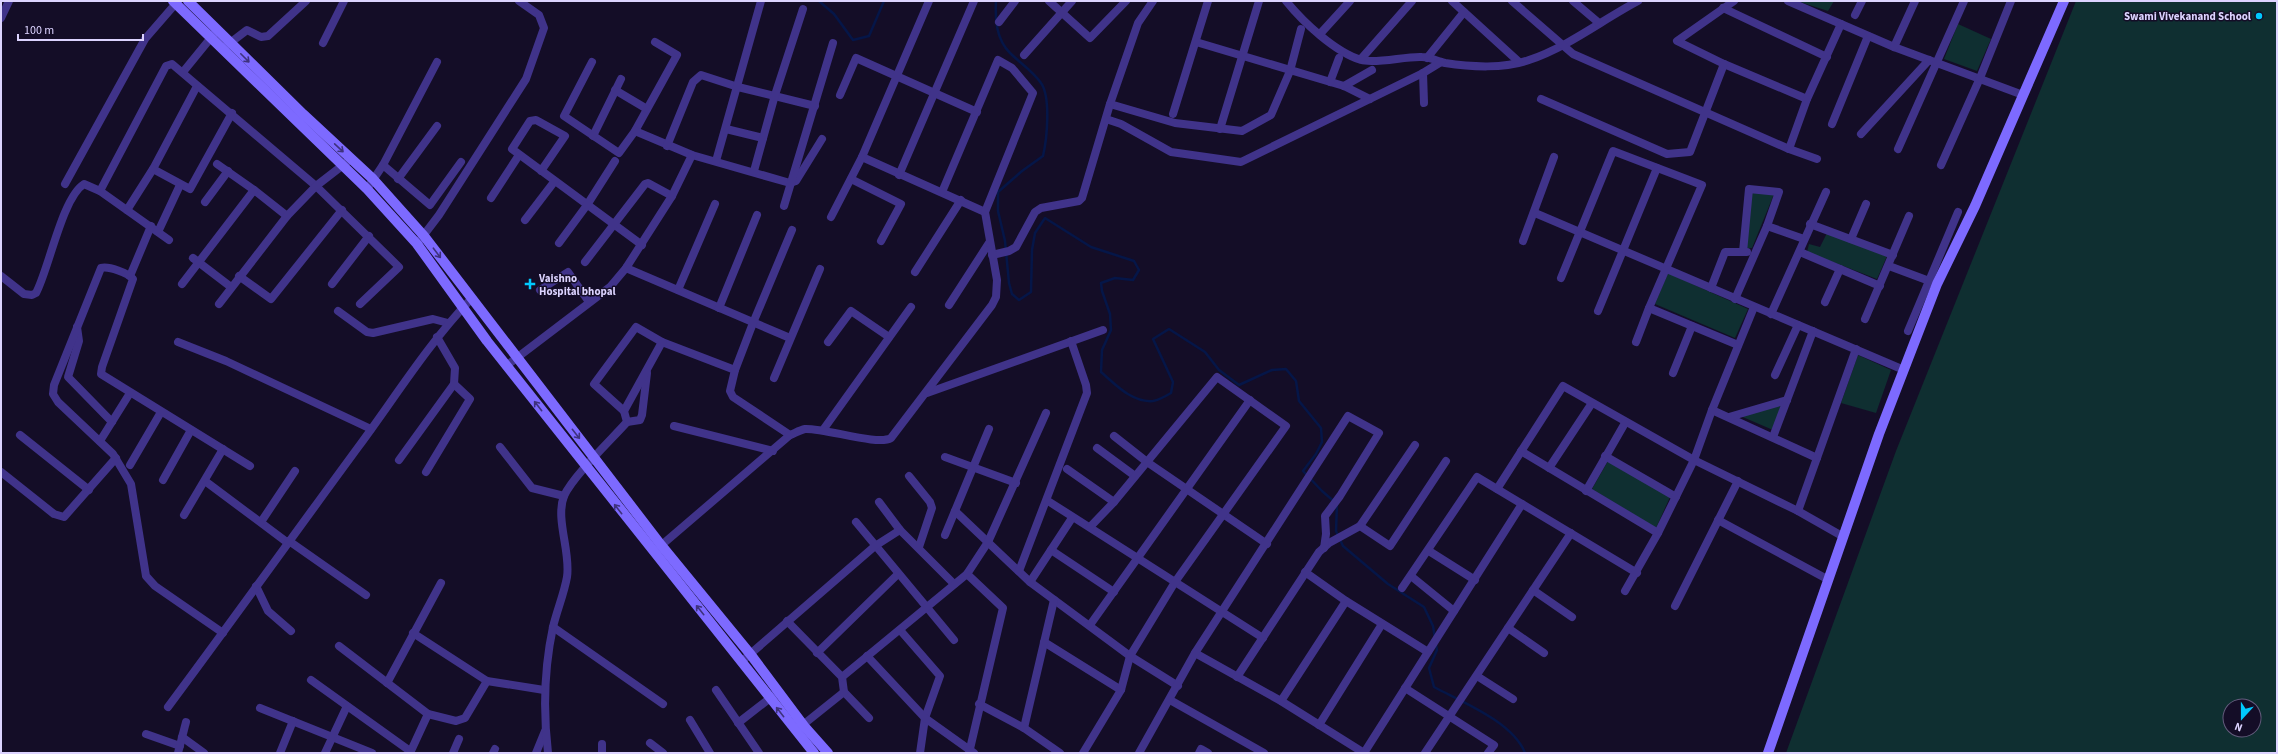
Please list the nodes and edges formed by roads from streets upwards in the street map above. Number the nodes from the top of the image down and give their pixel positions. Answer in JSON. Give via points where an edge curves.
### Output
{"nodes":[{"id":1,"x":9,"y":1,"type":"edge"},
{"id":2,"x":188,"y":1,"type":"edge"},
{"id":3,"x":306,"y":1,"type":"edge"},
{"id":4,"x":519,"y":1,"type":"edge"},
{"id":5,"x":761,"y":1,"type":"edge"},
{"id":6,"x":929,"y":1,"type":"edge"},
{"id":7,"x":974,"y":1,"type":"edge"},
{"id":8,"x":1015,"y":1,"type":"edge"},
{"id":9,"x":1049,"y":1,"type":"edge"},
{"id":10,"x":1072,"y":1,"type":"edge"},
{"id":11,"x":1126,"y":1,"type":"edge"},
{"id":12,"x":1153,"y":1,"type":"edge"},
{"id":13,"x":1208,"y":1,"type":"edge"},
{"id":14,"x":1259,"y":1,"type":"edge"},
{"id":15,"x":1287,"y":1,"type":"edge"},
{"id":16,"x":1350,"y":1,"type":"edge"},
{"id":17,"x":1412,"y":1,"type":"edge"},
{"id":18,"x":1452,"y":1,"type":"edge"},
{"id":19,"x":1512,"y":1,"type":"edge"},
{"id":20,"x":1573,"y":1,"type":"edge"},
{"id":21,"x":1636,"y":1,"type":"edge"},
{"id":22,"x":1734,"y":1,"type":"edge"},
{"id":23,"x":1788,"y":1,"type":"edge"},
{"id":24,"x":1862,"y":1,"type":"edge"},
{"id":25,"x":1915,"y":1,"type":"edge"},
{"id":26,"x":1964,"y":1,"type":"edge"},
{"id":27,"x":2011,"y":1,"type":"edge"},
{"id":28,"x":2064,"y":1,"type":"edge"},
{"id":29,"x":175,"y":2,"type":"edge"},
{"id":30,"x":343,"y":2,"type":"edge"},
{"id":31,"x":1723,"y":8,"type":"junction"},
{"id":32,"x":803,"y":9,"type":"dead end"},
{"id":33,"x":1062,"y":12,"type":"junction"},
{"id":34,"x":1464,"y":12,"type":"junction"},
{"id":35,"x":1855,"y":15,"type":"dead end"},
{"id":36,"x":1,"y":18,"type":"edge"},
{"id":37,"x":999,"y":22,"type":"dead end"},
{"id":38,"x":1599,"y":23,"type":"junction"},
{"id":39,"x":1840,"y":24,"type":"junction"},
{"id":40,"x":1302,"y":28,"type":"dead end"},
{"id":41,"x":218,"y":30,"type":"junction"},
{"id":42,"x":1320,"y":34,"type":"junction"},
{"id":43,"x":1868,"y":36,"type":"junction"},
{"id":44,"x":211,"y":39,"type":"junction"},
{"id":45,"x":230,"y":42,"type":"junction"},
{"id":46,"x":655,"y":42,"type":"dead end"},
{"id":47,"x":1196,"y":42,"type":"junction"},
{"id":48,"x":323,"y":43,"type":"dead end"},
{"id":49,"x":833,"y":43,"type":"dead end"},
{"id":50,"x":1562,"y":45,"type":"junction"},
{"id":51,"x":1894,"y":47,"type":"junction"},
{"id":52,"x":222,"y":50,"type":"junction"},
{"id":53,"x":1024,"y":55,"type":"dead end"},
{"id":54,"x":1243,"y":57,"type":"junction"},
{"id":55,"x":1827,"y":57,"type":"junction"},
{"id":56,"x":1339,"y":58,"type":"dead end"},
{"id":57,"x":1427,"y":58,"type":"junction"},
{"id":58,"x":1361,"y":60,"type":"junction"},
{"id":59,"x":1932,"y":61,"type":"junction"},
{"id":60,"x":437,"y":62,"type":"dead end"},
{"id":61,"x":592,"y":62,"type":"dead end"},
{"id":62,"x":1442,"y":62,"type":"junction"},
{"id":63,"x":1519,"y":62,"type":"junction"},
{"id":64,"x":1724,"y":64,"type":"junction"},
{"id":65,"x":1372,"y":70,"type":"dead end"},
{"id":66,"x":1290,"y":71,"type":"junction"},
{"id":67,"x":183,"y":72,"type":"junction"},
{"id":68,"x":1423,"y":73,"type":"junction"},
{"id":69,"x":897,"y":77,"type":"junction"},
{"id":70,"x":1980,"y":78,"type":"junction"},
{"id":71,"x":621,"y":79,"type":"dead end"},
{"id":72,"x":1330,"y":82,"type":"junction"},
{"id":73,"x":197,"y":86,"type":"junction"},
{"id":74,"x":1344,"y":86,"type":"junction"},
{"id":75,"x":738,"y":87,"type":"junction"},
{"id":76,"x":615,"y":90,"type":"junction"},
{"id":77,"x":934,"y":92,"type":"junction"},
{"id":78,"x":775,"y":95,"type":"junction"},
{"id":79,"x":840,"y":95,"type":"dead end"},
{"id":80,"x":2023,"y":95,"type":"junction"},
{"id":81,"x":1370,"y":99,"type":"junction"},
{"id":82,"x":1541,"y":99,"type":"dead end"},
{"id":83,"x":1807,"y":99,"type":"junction"},
{"id":84,"x":1424,"y":103,"type":"dead end"},
{"id":85,"x":1110,"y":104,"type":"junction"},
{"id":86,"x":815,"y":106,"type":"junction"},
{"id":87,"x":647,"y":109,"type":"junction"},
{"id":88,"x":977,"y":112,"type":"junction"},
{"id":89,"x":232,"y":113,"type":"junction"},
{"id":90,"x":1706,"y":113,"type":"junction"},
{"id":91,"x":1173,"y":114,"type":"dead end"},
{"id":92,"x":1106,"y":119,"type":"junction"},
{"id":93,"x":1832,"y":124,"type":"dead end"},
{"id":94,"x":437,"y":126,"type":"dead end"},
{"id":95,"x":726,"y":129,"type":"junction"},
{"id":96,"x":1220,"y":129,"type":"junction"},
{"id":97,"x":635,"y":131,"type":"junction"},
{"id":98,"x":1861,"y":134,"type":"dead end"},
{"id":99,"x":593,"y":136,"type":"junction"},
{"id":100,"x":763,"y":138,"type":"junction"},
{"id":101,"x":822,"y":139,"type":"dead end"},
{"id":102,"x":667,"y":146,"type":"junction"},
{"id":103,"x":1789,"y":149,"type":"junction"},
{"id":104,"x":1898,"y":149,"type":"dead end"},
{"id":105,"x":520,"y":155,"type":"junction"},
{"id":106,"x":692,"y":155,"type":"junction"},
{"id":107,"x":862,"y":157,"type":"junction"},
{"id":108,"x":1554,"y":157,"type":"dead end"},
{"id":109,"x":350,"y":158,"type":"junction"},
{"id":110,"x":1817,"y":159,"type":"dead end"},
{"id":111,"x":615,"y":161,"type":"dead end"},
{"id":112,"x":716,"y":161,"type":"junction"},
{"id":113,"x":461,"y":162,"type":"dead end"},
{"id":114,"x":217,"y":164,"type":"dead end"},
{"id":115,"x":342,"y":165,"type":"junction"},
{"id":116,"x":383,"y":165,"type":"junction"},
{"id":117,"x":1941,"y":165,"type":"dead end"},
{"id":118,"x":1657,"y":168,"type":"junction"},
{"id":119,"x":153,"y":169,"type":"junction"},
{"id":120,"x":228,"y":171,"type":"junction"},
{"id":121,"x":541,"y":171,"type":"junction"},
{"id":122,"x":754,"y":171,"type":"junction"},
{"id":123,"x":899,"y":175,"type":"junction"},
{"id":124,"x":373,"y":179,"type":"junction"},
{"id":125,"x":398,"y":179,"type":"junction"},
{"id":126,"x":851,"y":179,"type":"junction"},
{"id":127,"x":554,"y":182,"type":"junction"},
{"id":128,"x":790,"y":183,"type":"junction"},
{"id":129,"x":65,"y":184,"type":"dead end"},
{"id":130,"x":180,"y":185,"type":"junction"},
{"id":131,"x":316,"y":186,"type":"junction"},
{"id":132,"x":367,"y":189,"type":"junction"},
{"id":133,"x":254,"y":190,"type":"junction"},
{"id":134,"x":100,"y":191,"type":"junction"},
{"id":135,"x":942,"y":192,"type":"junction"},
{"id":136,"x":1826,"y":192,"type":"dead end"},
{"id":137,"x":672,"y":196,"type":"junction"},
{"id":138,"x":491,"y":198,"type":"dead end"},
{"id":139,"x":961,"y":200,"type":"junction"},
{"id":140,"x":205,"y":202,"type":"dead end"},
{"id":141,"x":715,"y":204,"type":"dead end"},
{"id":142,"x":1866,"y":204,"type":"dead end"},
{"id":143,"x":587,"y":205,"type":"junction"},
{"id":144,"x":784,"y":206,"type":"dead end"},
{"id":145,"x":127,"y":210,"type":"junction"},
{"id":146,"x":342,"y":210,"type":"junction"},
{"id":147,"x":985,"y":212,"type":"junction"},
{"id":148,"x":1958,"y":212,"type":"dead end"},
{"id":149,"x":1535,"y":213,"type":"junction"},
{"id":150,"x":757,"y":215,"type":"dead end"},
{"id":151,"x":288,"y":216,"type":"junction"},
{"id":152,"x":1910,"y":216,"type":"dead end"},
{"id":153,"x":831,"y":217,"type":"dead end"},
{"id":154,"x":525,"y":220,"type":"dead end"},
{"id":155,"x":1810,"y":224,"type":"junction"},
{"id":156,"x":614,"y":226,"type":"junction"},
{"id":157,"x":1767,"y":226,"type":"junction"},
{"id":158,"x":154,"y":229,"type":"junction"},
{"id":159,"x":792,"y":230,"type":"dead end"},
{"id":160,"x":1578,"y":230,"type":"junction"},
{"id":161,"x":368,"y":236,"type":"junction"},
{"id":162,"x":1804,"y":239,"type":"junction"},
{"id":163,"x":1851,"y":239,"type":"junction"},
{"id":164,"x":169,"y":240,"type":"dead end"},
{"id":165,"x":420,"y":240,"type":"junction"},
{"id":166,"x":881,"y":241,"type":"dead end"},
{"id":167,"x":1523,"y":241,"type":"dead end"},
{"id":168,"x":559,"y":243,"type":"dead end"},
{"id":169,"x":989,"y":243,"type":"junction"},
{"id":170,"x":642,"y":245,"type":"junction"},
{"id":171,"x":1625,"y":249,"type":"junction"},
{"id":172,"x":1742,"y":252,"type":"junction"},
{"id":173,"x":1800,"y":252,"type":"junction"},
{"id":174,"x":1754,"y":253,"type":"junction"},
{"id":175,"x":995,"y":254,"type":"junction"},
{"id":176,"x":1893,"y":255,"type":"junction"},
{"id":177,"x":196,"y":261,"type":"junction"},
{"id":178,"x":585,"y":262,"type":"dead end"},
{"id":179,"x":1889,"y":266,"type":"junction"},
{"id":180,"x":1666,"y":267,"type":"junction"},
{"id":181,"x":626,"y":268,"type":"junction"},
{"id":182,"x":820,"y":269,"type":"dead end"},
{"id":183,"x":1840,"y":269,"type":"junction"},
{"id":184,"x":915,"y":272,"type":"dead end"},
{"id":185,"x":1,"y":276,"type":"edge"},
{"id":186,"x":130,"y":276,"type":"junction"},
{"id":187,"x":239,"y":276,"type":"junction"},
{"id":188,"x":1561,"y":278,"type":"dead end"},
{"id":189,"x":1933,"y":282,"type":"junction"},
{"id":190,"x":182,"y":284,"type":"dead end"},
{"id":191,"x":332,"y":284,"type":"dead end"},
{"id":192,"x":1880,"y":286,"type":"junction"},
{"id":193,"x":231,"y":288,"type":"junction"},
{"id":194,"x":1710,"y":288,"type":"junction"},
{"id":195,"x":540,"y":290,"type":"dead end"},
{"id":196,"x":678,"y":290,"type":"junction"},
{"id":197,"x":471,"y":299,"type":"junction"},
{"id":198,"x":1735,"y":299,"type":"junction"},
{"id":199,"x":590,"y":302,"type":"junction"},
{"id":200,"x":1825,"y":302,"type":"dead end"},
{"id":201,"x":219,"y":304,"type":"dead end"},
{"id":202,"x":360,"y":304,"type":"dead end"},
{"id":203,"x":949,"y":305,"type":"dead end"},
{"id":204,"x":911,"y":307,"type":"dead end"},
{"id":205,"x":1754,"y":307,"type":"junction"},
{"id":206,"x":462,"y":308,"type":"junction"},
{"id":207,"x":719,"y":308,"type":"junction"},
{"id":208,"x":1649,"y":308,"type":"junction"},
{"id":209,"x":338,"y":311,"type":"dead end"},
{"id":210,"x":1598,"y":311,"type":"dead end"},
{"id":211,"x":1771,"y":314,"type":"junction"},
{"id":212,"x":1865,"y":319,"type":"dead end"},
{"id":213,"x":448,"y":323,"type":"junction"},
{"id":214,"x":753,"y":323,"type":"junction"},
{"id":215,"x":1798,"y":325,"type":"junction"},
{"id":216,"x":1692,"y":326,"type":"junction"},
{"id":217,"x":77,"y":327,"type":"junction"},
{"id":218,"x":1104,"y":330,"type":"dead end"},
{"id":219,"x":1908,"y":330,"type":"dead end"},
{"id":220,"x":1813,"y":331,"type":"junction"},
{"id":221,"x":437,"y":337,"type":"junction"},
{"id":222,"x":889,"y":337,"type":"junction"},
{"id":223,"x":790,"y":338,"type":"junction"},
{"id":224,"x":1071,"y":341,"type":"junction"},
{"id":225,"x":178,"y":342,"type":"dead end"},
{"id":226,"x":662,"y":342,"type":"junction"},
{"id":227,"x":828,"y":342,"type":"dead end"},
{"id":228,"x":1636,"y":342,"type":"dead end"},
{"id":229,"x":1738,"y":345,"type":"junction"},
{"id":230,"x":1856,"y":349,"type":"junction"},
{"id":231,"x":516,"y":358,"type":"junction"},
{"id":232,"x":506,"y":366,"type":"junction"},
{"id":233,"x":647,"y":370,"type":"junction"},
{"id":234,"x":735,"y":370,"type":"junction"},
{"id":235,"x":1904,"y":370,"type":"junction"},
{"id":236,"x":1673,"y":373,"type":"dead end"},
{"id":237,"x":1775,"y":375,"type":"dead end"},
{"id":238,"x":774,"y":378,"type":"dead end"},
{"id":239,"x":454,"y":384,"type":"junction"},
{"id":240,"x":130,"y":393,"type":"junction"},
{"id":241,"x":926,"y":393,"type":"junction"},
{"id":242,"x":1250,"y":400,"type":"junction"},
{"id":243,"x":1787,"y":400,"type":"junction"},
{"id":244,"x":1592,"y":403,"type":"junction"},
{"id":245,"x":1712,"y":410,"type":"junction"},
{"id":246,"x":624,"y":411,"type":"junction"},
{"id":247,"x":161,"y":412,"type":"junction"},
{"id":248,"x":1046,"y":413,"type":"dead end"},
{"id":249,"x":1729,"y":417,"type":"junction"},
{"id":250,"x":112,"y":422,"type":"junction"},
{"id":251,"x":627,"y":422,"type":"junction"},
{"id":252,"x":1625,"y":422,"type":"junction"},
{"id":253,"x":674,"y":426,"type":"dead end"},
{"id":254,"x":371,"y":429,"type":"junction"},
{"id":255,"x":989,"y":429,"type":"dead end"},
{"id":256,"x":191,"y":430,"type":"junction"},
{"id":257,"x":823,"y":430,"type":"junction"},
{"id":258,"x":20,"y":435,"type":"dead end"},
{"id":259,"x":790,"y":435,"type":"junction"},
{"id":260,"x":1114,"y":436,"type":"dead end"},
{"id":261,"x":1772,"y":436,"type":"junction"},
{"id":262,"x":100,"y":441,"type":"junction"},
{"id":263,"x":1415,"y":446,"type":"dead end"},
{"id":264,"x":500,"y":447,"type":"dead end"},
{"id":265,"x":1097,"y":448,"type":"dead end"},
{"id":266,"x":223,"y":449,"type":"junction"},
{"id":267,"x":773,"y":451,"type":"junction"},
{"id":268,"x":1521,"y":452,"type":"junction"},
{"id":269,"x":1605,"y":456,"type":"junction"},
{"id":270,"x":945,"y":457,"type":"dead end"},
{"id":271,"x":116,"y":458,"type":"junction"},
{"id":272,"x":595,"y":458,"type":"junction"},
{"id":273,"x":1817,"y":458,"type":"junction"},
{"id":274,"x":399,"y":460,"type":"dead end"},
{"id":275,"x":1694,"y":460,"type":"junction"},
{"id":276,"x":1446,"y":461,"type":"dead end"},
{"id":277,"x":1147,"y":462,"type":"junction"},
{"id":278,"x":130,"y":465,"type":"dead end"},
{"id":279,"x":250,"y":466,"type":"dead end"},
{"id":280,"x":586,"y":468,"type":"junction"},
{"id":281,"x":972,"y":468,"type":"junction"},
{"id":282,"x":1549,"y":468,"type":"junction"},
{"id":283,"x":1067,"y":469,"type":"dead end"},
{"id":284,"x":296,"y":471,"type":"dead end"},
{"id":285,"x":1,"y":472,"type":"edge"},
{"id":286,"x":426,"y":472,"type":"dead end"},
{"id":287,"x":909,"y":476,"type":"dead end"},
{"id":288,"x":1134,"y":476,"type":"junction"},
{"id":289,"x":163,"y":480,"type":"dead end"},
{"id":290,"x":205,"y":481,"type":"junction"},
{"id":291,"x":1738,"y":481,"type":"junction"},
{"id":292,"x":1016,"y":483,"type":"junction"},
{"id":293,"x":1185,"y":489,"type":"junction"},
{"id":294,"x":1497,"y":489,"type":"junction"},
{"id":295,"x":89,"y":490,"type":"junction"},
{"id":296,"x":1586,"y":491,"type":"junction"},
{"id":297,"x":564,"y":496,"type":"junction"},
{"id":298,"x":1676,"y":497,"type":"junction"},
{"id":299,"x":1048,"y":501,"type":"junction"},
{"id":300,"x":879,"y":502,"type":"dead end"},
{"id":301,"x":1114,"y":502,"type":"junction"},
{"id":302,"x":1522,"y":504,"type":"junction"},
{"id":303,"x":955,"y":511,"type":"junction"},
{"id":304,"x":1798,"y":511,"type":"junction"},
{"id":305,"x":1223,"y":514,"type":"junction"},
{"id":306,"x":184,"y":516,"type":"dead end"},
{"id":307,"x":1072,"y":518,"type":"junction"},
{"id":308,"x":1718,"y":520,"type":"junction"},
{"id":309,"x":261,"y":522,"type":"junction"},
{"id":310,"x":856,"y":522,"type":"dead end"},
{"id":311,"x":1360,"y":526,"type":"junction"},
{"id":312,"x":1090,"y":527,"type":"junction"},
{"id":313,"x":900,"y":530,"type":"junction"},
{"id":314,"x":1571,"y":533,"type":"junction"},
{"id":315,"x":1658,"y":533,"type":"junction"},
{"id":316,"x":945,"y":536,"type":"dead end"},
{"id":317,"x":1842,"y":536,"type":"junction"},
{"id":318,"x":288,"y":542,"type":"junction"},
{"id":319,"x":988,"y":542,"type":"junction"},
{"id":320,"x":1267,"y":544,"type":"junction"},
{"id":321,"x":1326,"y":545,"type":"junction"},
{"id":322,"x":875,"y":546,"type":"junction"},
{"id":323,"x":919,"y":547,"type":"junction"},
{"id":324,"x":657,"y":548,"type":"junction"},
{"id":325,"x":1051,"y":550,"type":"junction"},
{"id":326,"x":1429,"y":551,"type":"junction"},
{"id":327,"x":1136,"y":558,"type":"junction"},
{"id":328,"x":1019,"y":571,"type":"junction"},
{"id":329,"x":1305,"y":572,"type":"junction"},
{"id":330,"x":1637,"y":573,"type":"junction"},
{"id":331,"x":898,"y":574,"type":"junction"},
{"id":332,"x":967,"y":574,"type":"junction"},
{"id":333,"x":1411,"y":576,"type":"junction"},
{"id":334,"x":1827,"y":579,"type":"junction"},
{"id":335,"x":1475,"y":580,"type":"junction"},
{"id":336,"x":1030,"y":582,"type":"junction"},
{"id":337,"x":1175,"y":582,"type":"junction"},
{"id":338,"x":441,"y":583,"type":"dead end"},
{"id":339,"x":954,"y":584,"type":"junction"},
{"id":340,"x":256,"y":586,"type":"junction"},
{"id":341,"x":1402,"y":588,"type":"dead end"},
{"id":342,"x":1533,"y":590,"type":"junction"},
{"id":343,"x":1625,"y":591,"type":"dead end"},
{"id":344,"x":1114,"y":592,"type":"junction"},
{"id":345,"x":366,"y":595,"type":"dead end"},
{"id":346,"x":1054,"y":600,"type":"junction"},
{"id":347,"x":1346,"y":601,"type":"junction"},
{"id":348,"x":927,"y":605,"type":"junction"},
{"id":349,"x":1675,"y":606,"type":"dead end"},
{"id":350,"x":1454,"y":610,"type":"junction"},
{"id":351,"x":1222,"y":612,"type":"junction"},
{"id":352,"x":1572,"y":617,"type":"dead end"},
{"id":353,"x":787,"y":621,"type":"junction"},
{"id":354,"x":1382,"y":624,"type":"junction"},
{"id":355,"x":1090,"y":625,"type":"junction"},
{"id":356,"x":553,"y":627,"type":"junction"},
{"id":357,"x":1508,"y":628,"type":"junction"},
{"id":358,"x":900,"y":630,"type":"junction"},
{"id":359,"x":291,"y":631,"type":"dead end"},
{"id":360,"x":223,"y":633,"type":"junction"},
{"id":361,"x":413,"y":633,"type":"junction"},
{"id":362,"x":1263,"y":638,"type":"junction"},
{"id":363,"x":954,"y":640,"type":"dead end"},
{"id":364,"x":1044,"y":642,"type":"junction"},
{"id":365,"x":339,"y":646,"type":"dead end"},
{"id":366,"x":1430,"y":650,"type":"junction"},
{"id":367,"x":817,"y":653,"type":"junction"},
{"id":368,"x":1195,"y":653,"type":"junction"},
{"id":369,"x":1544,"y":653,"type":"dead end"},
{"id":370,"x":751,"y":654,"type":"junction"},
{"id":371,"x":867,"y":656,"type":"junction"},
{"id":372,"x":1130,"y":656,"type":"junction"},
{"id":373,"x":741,"y":662,"type":"junction"},
{"id":374,"x":1477,"y":676,"type":"junction"},
{"id":375,"x":842,"y":677,"type":"junction"},
{"id":376,"x":1237,"y":677,"type":"junction"},
{"id":377,"x":311,"y":680,"type":"dead end"},
{"id":378,"x":487,"y":681,"type":"junction"},
{"id":379,"x":387,"y":683,"type":"junction"},
{"id":380,"x":1178,"y":686,"type":"junction"},
{"id":381,"x":1405,"y":688,"type":"junction"},
{"id":382,"x":544,"y":690,"type":"junction"},
{"id":383,"x":716,"y":690,"type":"dead end"},
{"id":384,"x":1121,"y":690,"type":"junction"},
{"id":385,"x":779,"y":691,"type":"junction"},
{"id":386,"x":844,"y":692,"type":"junction"},
{"id":387,"x":770,"y":698,"type":"junction"},
{"id":388,"x":1513,"y":699,"type":"dead end"},
{"id":389,"x":1170,"y":700,"type":"junction"},
{"id":390,"x":1281,"y":701,"type":"junction"},
{"id":391,"x":663,"y":704,"type":"dead end"},
{"id":392,"x":979,"y":704,"type":"junction"},
{"id":393,"x":346,"y":706,"type":"junction"},
{"id":394,"x":168,"y":708,"type":"dead end"},
{"id":395,"x":260,"y":708,"type":"dead end"},
{"id":396,"x":428,"y":714,"type":"junction"},
{"id":397,"x":1449,"y":716,"type":"junction"},
{"id":398,"x":869,"y":718,"type":"dead end"},
{"id":399,"x":926,"y":718,"type":"junction"},
{"id":400,"x":690,"y":720,"type":"dead end"},
{"id":401,"x":293,"y":721,"type":"junction"},
{"id":402,"x":186,"y":722,"type":"dead end"},
{"id":403,"x":738,"y":723,"type":"junction"},
{"id":404,"x":1319,"y":724,"type":"junction"},
{"id":405,"x":799,"y":728,"type":"junction"},
{"id":406,"x":1024,"y":728,"type":"junction"},
{"id":407,"x":545,"y":730,"type":"junction"},
{"id":408,"x":146,"y":734,"type":"dead end"},
{"id":409,"x":332,"y":737,"type":"junction"},
{"id":410,"x":182,"y":738,"type":"junction"},
{"id":411,"x":459,"y":739,"type":"dead end"},
{"id":412,"x":650,"y":743,"type":"dead end"},
{"id":413,"x":602,"y":744,"type":"dead end"},
{"id":414,"x":179,"y":749,"type":"edge"},
{"id":415,"x":367,"y":752,"type":"edge"},
{"id":416,"x":410,"y":752,"type":"edge"},
{"id":417,"x":971,"y":752,"type":"edge"},
{"id":418,"x":204,"y":753,"type":"edge"},
{"id":419,"x":280,"y":753,"type":"edge"},
{"id":420,"x":325,"y":753,"type":"edge"},
{"id":421,"x":453,"y":753,"type":"edge"},
{"id":422,"x":536,"y":753,"type":"edge"},
{"id":423,"x":548,"y":753,"type":"edge"},
{"id":424,"x":602,"y":753,"type":"edge"},
{"id":425,"x":663,"y":753,"type":"edge"},
{"id":426,"x":710,"y":753,"type":"edge"},
{"id":427,"x":759,"y":753,"type":"edge"},
{"id":428,"x":814,"y":753,"type":"edge"},
{"id":429,"x":828,"y":753,"type":"edge"},
{"id":430,"x":920,"y":753,"type":"edge"},
{"id":431,"x":1060,"y":753,"type":"edge"},
{"id":432,"x":1082,"y":753,"type":"edge"},
{"id":433,"x":1139,"y":753,"type":"edge"},
{"id":434,"x":1199,"y":753,"type":"edge"},
{"id":435,"x":1208,"y":753,"type":"edge"},
{"id":436,"x":1264,"y":753,"type":"edge"},
{"id":437,"x":1364,"y":753,"type":"edge"},
{"id":438,"x":1425,"y":753,"type":"edge"},
{"id":439,"x":1488,"y":753,"type":"edge"},
{"id":440,"x":1768,"y":753,"type":"edge"}],
"edges":[{"from":1,"to":36,"type":"street"},
{"from":2,"to":41,"type":"street"},
{"from":3,"to":45,"type":"street","via":[[268,36],[261,37],[247,30]]},
{"from":4,"to":165,"type":"street","via":[[540,15],[544,28],[526,79]]},
{"from":5,"to":75,"type":"street"},
{"from":6,"to":69,"type":"street"},
{"from":7,"to":77,"type":"street"},
{"from":8,"to":37,"type":"street"},
{"from":9,"to":33,"type":"street"},
{"from":10,"to":33,"type":"street"},
{"from":11,"to":33,"type":"street","via":[[1090,38]]},
{"from":12,"to":85,"type":"street","via":[[1138,23]]},
{"from":13,"to":47,"type":"street"},
{"from":14,"to":54,"type":"street"},
{"from":15,"to":42,"type":"street","via":[[1304,21]]},
{"from":16,"to":42,"type":"street"},
{"from":17,"to":58,"type":"street"},
{"from":18,"to":34,"type":"street"},
{"from":19,"to":50,"type":"street"},
{"from":20,"to":38,"type":"street"},
{"from":21,"to":38,"type":"street"},
{"from":22,"to":31,"type":"street"},
{"from":23,"to":39,"type":"street"},
{"from":24,"to":35,"type":"street"},
{"from":25,"to":51,"type":"street"},
{"from":26,"to":59,"type":"street"},
{"from":27,"to":70,"type":"street"},
{"from":28,"to":80,"type":"street"},
{"from":29,"to":44,"type":"street"},
{"from":29,"to":129,"type":"street","via":[[145,39]]},
{"from":30,"to":48,"type":"street"},
{"from":31,"to":55,"type":"street"},
{"from":31,"to":64,"type":"street","via":[[1677,41]]},
{"from":32,"to":78,"type":"street"},
{"from":33,"to":53,"type":"street"},
{"from":34,"to":57,"type":"street"},
{"from":34,"to":63,"type":"street"},
{"from":38,"to":50,"type":"street"},
{"from":39,"to":43,"type":"street"},
{"from":39,"to":55,"type":"street"},
{"from":40,"to":66,"type":"street"},
{"from":41,"to":44,"type":"street"},
{"from":41,"to":45,"type":"street"},
{"from":42,"to":58,"type":"street"},
{"from":43,"to":51,"type":"street"},
{"from":43,"to":93,"type":"street"},
{"from":44,"to":52,"type":"street"},
{"from":44,"to":67,"type":"street"},
{"from":45,"to":52,"type":"street"},
{"from":45,"to":109,"type":"street","one_way":true},
{"from":46,"to":87,"type":"street","via":[[677,55]]},
{"from":47,"to":54,"type":"street"},
{"from":47,"to":91,"type":"street"},
{"from":49,"to":86,"type":"street"},
{"from":50,"to":63,"type":"street","via":[[1529,61]]},
{"from":50,"to":90,"type":"street","via":[[1573,54]]},
{"from":51,"to":59,"type":"street"},
{"from":52,"to":115,"type":"street"},
{"from":54,"to":66,"type":"street"},
{"from":54,"to":96,"type":"street"},
{"from":55,"to":83,"type":"street"},
{"from":56,"to":72,"type":"street"},
{"from":57,"to":58,"type":"street"},
{"from":57,"to":62,"type":"street"},
{"from":59,"to":70,"type":"street"},
{"from":59,"to":98,"type":"street"},
{"from":59,"to":104,"type":"street"},
{"from":60,"to":116,"type":"street"},
{"from":61,"to":99,"type":"street","via":[[564,113]]},
{"from":62,"to":63,"type":"street","via":[[1490,66]]},
{"from":62,"to":68,"type":"street"},
{"from":64,"to":83,"type":"street"},
{"from":64,"to":90,"type":"street"},
{"from":65,"to":74,"type":"street"},
{"from":66,"to":72,"type":"street"},
{"from":66,"to":96,"type":"street","via":[[1271,115],[1266,120],[1242,131]]},
{"from":67,"to":73,"type":"street"},
{"from":67,"to":134,"type":"street","via":[[172,64],[166,66]]},
{"from":68,"to":81,"type":"street"},
{"from":68,"to":84,"type":"street"},
{"from":69,"to":77,"type":"street"},
{"from":69,"to":79,"type":"street","via":[[856,58]]},
{"from":69,"to":107,"type":"street"},
{"from":70,"to":80,"type":"street"},
{"from":70,"to":117,"type":"street"},
{"from":71,"to":76,"type":"street"},
{"from":72,"to":74,"type":"street"},
{"from":73,"to":89,"type":"street"},
{"from":73,"to":119,"type":"street"},
{"from":74,"to":81,"type":"street"},
{"from":75,"to":78,"type":"street"},
{"from":75,"to":95,"type":"street"},
{"from":75,"to":102,"type":"street","via":[[701,75],[693,82]]},
{"from":76,"to":87,"type":"street"},
{"from":76,"to":99,"type":"street"},
{"from":77,"to":88,"type":"street"},
{"from":77,"to":123,"type":"street"},
{"from":78,"to":86,"type":"street"},
{"from":78,"to":100,"type":"street"},
{"from":80,"to":189,"type":"street","via":[[1980,196]]},
{"from":81,"to":92,"type":"street","via":[[1241,162],[1172,152],[1121,124]]},
{"from":82,"to":90,"type":"street","via":[[1667,154],[1690,152]]},
{"from":83,"to":103,"type":"street"},
{"from":85,"to":92,"type":"street"},
{"from":85,"to":96,"type":"street","via":[[1175,123]]},
{"from":86,"to":128,"type":"street"},
{"from":87,"to":97,"type":"street"},
{"from":88,"to":135,"type":"street"},
{"from":88,"to":147,"type":"street","via":[[998,60],[1012,68],[1033,93]]},
{"from":89,"to":130,"type":"street","via":[[190,189]]},
{"from":89,"to":131,"type":"street"},
{"from":90,"to":103,"type":"street"},
{"from":92,"to":175,"type":"street","via":[[1082,198],[1079,201],[1041,208],[1035,212],[1020,242],[1009,251]]},
{"from":94,"to":125,"type":"street"},
{"from":95,"to":100,"type":"street"},
{"from":95,"to":112,"type":"street"},
{"from":97,"to":99,"type":"street","via":[[619,153]]},
{"from":97,"to":102,"type":"street"},
{"from":100,"to":122,"type":"street"},
{"from":101,"to":128,"type":"street","via":[[796,181]]},
{"from":102,"to":106,"type":"street"},
{"from":103,"to":110,"type":"street"},
{"from":105,"to":121,"type":"street"},
{"from":105,"to":121,"type":"street","via":[[512,149],[530,121],[536,120],[565,136]]},
{"from":105,"to":138,"type":"street"},
{"from":106,"to":112,"type":"street"},
{"from":106,"to":137,"type":"street"},
{"from":107,"to":123,"type":"street"},
{"from":107,"to":126,"type":"street"},
{"from":108,"to":149,"type":"street"},
{"from":109,"to":115,"type":"street"},
{"from":109,"to":124,"type":"street"},
{"from":111,"to":143,"type":"street"},
{"from":112,"to":122,"type":"street"},
{"from":113,"to":125,"type":"street","via":[[430,205]]},
{"from":114,"to":120,"type":"street"},
{"from":115,"to":131,"type":"street"},
{"from":115,"to":132,"type":"street"},
{"from":116,"to":124,"type":"street"},
{"from":116,"to":125,"type":"street"},
{"from":118,"to":160,"type":"street","via":[[1613,151]]},
{"from":118,"to":171,"type":"street"},
{"from":118,"to":180,"type":"street","via":[[1702,185]]},
{"from":119,"to":130,"type":"street"},
{"from":119,"to":145,"type":"street"},
{"from":120,"to":133,"type":"street"},
{"from":120,"to":140,"type":"street"},
{"from":121,"to":127,"type":"street"},
{"from":122,"to":128,"type":"street"},
{"from":123,"to":135,"type":"street"},
{"from":124,"to":132,"type":"street"},
{"from":124,"to":165,"type":"street"},
{"from":126,"to":153,"type":"street"},
{"from":126,"to":166,"type":"street","via":[[901,204]]},
{"from":127,"to":143,"type":"street"},
{"from":127,"to":154,"type":"street"},
{"from":128,"to":144,"type":"street"},
{"from":130,"to":158,"type":"street"},
{"from":131,"to":146,"type":"street"},
{"from":131,"to":151,"type":"street"},
{"from":132,"to":165,"type":"street"},
{"from":133,"to":151,"type":"street"},
{"from":133,"to":177,"type":"street"},
{"from":134,"to":145,"type":"street"},
{"from":134,"to":185,"type":"street","via":[[84,184],[78,190],[54,241],[36,293],[24,294]]},
{"from":135,"to":139,"type":"street"},
{"from":136,"to":155,"type":"street"},
{"from":137,"to":156,"type":"street","via":[[648,183],[645,184]]},
{"from":137,"to":170,"type":"street"},
{"from":139,"to":147,"type":"street"},
{"from":139,"to":184,"type":"street"},
{"from":141,"to":196,"type":"street"},
{"from":142,"to":163,"type":"street"},
{"from":143,"to":156,"type":"street"},
{"from":143,"to":168,"type":"street"},
{"from":145,"to":158,"type":"street"},
{"from":146,"to":161,"type":"street"},
{"from":146,"to":187,"type":"street","via":[[271,299]]},
{"from":147,"to":169,"type":"street"},
{"from":148,"to":189,"type":"street"},
{"from":149,"to":160,"type":"street"},
{"from":149,"to":167,"type":"street"},
{"from":150,"to":207,"type":"street"},
{"from":151,"to":187,"type":"street"},
{"from":152,"to":176,"type":"street"},
{"from":155,"to":162,"type":"street"},
{"from":155,"to":163,"type":"street"},
{"from":156,"to":170,"type":"street"},
{"from":156,"to":178,"type":"street"},
{"from":157,"to":162,"type":"street"},
{"from":157,"to":172,"type":"street","via":[[1779,192],[1749,189]]},
{"from":157,"to":174,"type":"street"},
{"from":158,"to":164,"type":"street"},
{"from":158,"to":186,"type":"street"},
{"from":159,"to":214,"type":"street"},
{"from":160,"to":171,"type":"street"},
{"from":160,"to":188,"type":"street"},
{"from":161,"to":191,"type":"street"},
{"from":161,"to":202,"type":"street","via":[[399,267]]},
{"from":162,"to":173,"type":"street"},
{"from":163,"to":176,"type":"street"},
{"from":165,"to":197,"type":"street","one_way":true},
{"from":165,"to":206,"type":"street"},
{"from":169,"to":175,"type":"street"},
{"from":169,"to":203,"type":"street"},
{"from":170,"to":181,"type":"street"},
{"from":171,"to":180,"type":"street"},
{"from":171,"to":210,"type":"street"},
{"from":172,"to":174,"type":"street"},
{"from":172,"to":194,"type":"street","via":[[1724,252]]},
{"from":173,"to":183,"type":"street"},
{"from":173,"to":211,"type":"street"},
{"from":174,"to":198,"type":"street"},
{"from":175,"to":241,"type":"street","via":[[998,280],[996,297]]},
{"from":176,"to":179,"type":"street"},
{"from":177,"to":190,"type":"street"},
{"from":177,"to":193,"type":"street"},
{"from":179,"to":189,"type":"street"},
{"from":179,"to":192,"type":"street"},
{"from":180,"to":194,"type":"street"},
{"from":180,"to":208,"type":"street"},
{"from":181,"to":196,"type":"street"},
{"from":181,"to":199,"type":"street","via":[[610,287]]},
{"from":182,"to":223,"type":"street"},
{"from":183,"to":192,"type":"street"},
{"from":183,"to":200,"type":"street"},
{"from":186,"to":217,"type":"street","via":[[106,267],[101,268]]},
{"from":186,"to":240,"type":"street","via":[[133,281],[101,371],[104,377]]},
{"from":187,"to":193,"type":"street"},
{"from":189,"to":219,"type":"street"},
{"from":189,"to":235,"type":"street"},
{"from":192,"to":212,"type":"street"},
{"from":193,"to":201,"type":"street"},
{"from":194,"to":198,"type":"street"},
{"from":195,"to":199,"type":"street","via":[[568,272]]},
{"from":196,"to":207,"type":"street"},
{"from":197,"to":206,"type":"street"},
{"from":197,"to":231,"type":"street"},
{"from":198,"to":205,"type":"street"},
{"from":199,"to":231,"type":"street"},
{"from":204,"to":222,"type":"street"},
{"from":205,"to":211,"type":"street"},
{"from":205,"to":229,"type":"street"},
{"from":206,"to":213,"type":"street"},
{"from":206,"to":232,"type":"street"},
{"from":207,"to":214,"type":"street"},
{"from":208,"to":216,"type":"street"},
{"from":208,"to":228,"type":"street"},
{"from":209,"to":213,"type":"street","via":[[367,332],[373,333],[433,319]]},
{"from":211,"to":215,"type":"street"},
{"from":213,"to":221,"type":"street"},
{"from":214,"to":223,"type":"street"},
{"from":214,"to":234,"type":"street"},
{"from":215,"to":220,"type":"street"},
{"from":215,"to":237,"type":"street"},
{"from":216,"to":229,"type":"street"},
{"from":216,"to":236,"type":"street"},
{"from":217,"to":250,"type":"street","via":[[79,341],[68,377]]},
{"from":217,"to":262,"type":"street","via":[[54,385],[53,394],[58,402]]},
{"from":218,"to":224,"type":"street"},
{"from":220,"to":230,"type":"street"},
{"from":220,"to":243,"type":"street"},
{"from":221,"to":239,"type":"street","via":[[455,368]]},
{"from":221,"to":254,"type":"street"},
{"from":222,"to":227,"type":"street","via":[[851,311]]},
{"from":222,"to":257,"type":"street"},
{"from":223,"to":238,"type":"street"},
{"from":224,"to":241,"type":"street"},
{"from":224,"to":299,"type":"street","via":[[1087,393]]},
{"from":225,"to":254,"type":"street","via":[[226,361]]},
{"from":226,"to":233,"type":"street"},
{"from":226,"to":234,"type":"street"},
{"from":226,"to":246,"type":"street","via":[[636,326],[594,384]]},
{"from":229,"to":245,"type":"street"},
{"from":230,"to":235,"type":"street"},
{"from":230,"to":273,"type":"street"},
{"from":231,"to":232,"type":"street"},
{"from":231,"to":272,"type":"street","one_way":true},
{"from":280,"to":232,"type":"street","one_way":true},
{"from":233,"to":246,"type":"street"},
{"from":233,"to":251,"type":"street","via":[[642,415],[640,420]]},
{"from":234,"to":259,"type":"street","via":[[730,391],[732,397]]},
{"from":235,"to":317,"type":"street"},
{"from":239,"to":274,"type":"street"},
{"from":239,"to":286,"type":"street","via":[[470,399]]},
{"from":240,"to":247,"type":"street"},
{"from":240,"to":250,"type":"street"},
{"from":241,"to":257,"type":"street","via":[[888,440],[878,441]]},
{"from":242,"to":277,"type":"street","via":[[1217,377]]},
{"from":242,"to":293,"type":"street"},
{"from":242,"to":305,"type":"street","via":[[1286,426]]},
{"from":243,"to":249,"type":"street"},
{"from":243,"to":261,"type":"street"},
{"from":244,"to":252,"type":"street"},
{"from":244,"to":268,"type":"street","via":[[1563,386]]},
{"from":244,"to":282,"type":"street"},
{"from":245,"to":249,"type":"street"},
{"from":245,"to":275,"type":"street"},
{"from":246,"to":251,"type":"street"},
{"from":247,"to":256,"type":"street"},
{"from":247,"to":278,"type":"street"},
{"from":248,"to":292,"type":"street"},
{"from":249,"to":261,"type":"street"},
{"from":250,"to":262,"type":"street"},
{"from":251,"to":272,"type":"street"},
{"from":252,"to":269,"type":"street"},
{"from":252,"to":275,"type":"street"},
{"from":253,"to":267,"type":"street"},
{"from":254,"to":318,"type":"street"},
{"from":255,"to":281,"type":"street"},
{"from":256,"to":266,"type":"street"},
{"from":256,"to":289,"type":"street"},
{"from":257,"to":259,"type":"street","via":[[803,429]]},
{"from":258,"to":295,"type":"street"},
{"from":259,"to":267,"type":"street"},
{"from":260,"to":277,"type":"street"},
{"from":261,"to":273,"type":"street"},
{"from":262,"to":271,"type":"street"},
{"from":263,"to":311,"type":"street"},
{"from":264,"to":297,"type":"street","via":[[532,488]]},
{"from":265,"to":288,"type":"street"},
{"from":266,"to":279,"type":"street"},
{"from":266,"to":290,"type":"street"},
{"from":267,"to":324,"type":"street"},
{"from":268,"to":282,"type":"street"},
{"from":268,"to":294,"type":"street"},
{"from":269,"to":296,"type":"street"},
{"from":269,"to":298,"type":"street"},
{"from":270,"to":281,"type":"street"},
{"from":271,"to":295,"type":"street"},
{"from":271,"to":360,"type":"street","via":[[133,489],[143,571],[146,576],[155,586]]},
{"from":272,"to":280,"type":"street"},
{"from":272,"to":324,"type":"street"},
{"from":273,"to":304,"type":"street"},
{"from":275,"to":291,"type":"street"},
{"from":275,"to":298,"type":"street"},
{"from":276,"to":311,"type":"street","via":[[1390,546]]},
{"from":277,"to":288,"type":"street"},
{"from":277,"to":293,"type":"street"},
{"from":280,"to":297,"type":"street"},
{"from":324,"to":280,"type":"street","one_way":true},
{"from":281,"to":292,"type":"street"},
{"from":281,"to":303,"type":"street"},
{"from":282,"to":296,"type":"street"},
{"from":283,"to":301,"type":"street"},
{"from":284,"to":309,"type":"street"},
{"from":285,"to":295,"type":"street","via":[[60,517],[67,515]]},
{"from":287,"to":323,"type":"street","via":[[932,508]]},
{"from":288,"to":301,"type":"street"},
{"from":290,"to":306,"type":"street"},
{"from":290,"to":309,"type":"street"},
{"from":291,"to":304,"type":"street"},
{"from":291,"to":308,"type":"street"},
{"from":292,"to":319,"type":"street"},
{"from":293,"to":305,"type":"street"},
{"from":293,"to":327,"type":"street"},
{"from":294,"to":302,"type":"street"},
{"from":294,"to":326,"type":"street","via":[[1477,477]]},
{"from":296,"to":315,"type":"street"},
{"from":297,"to":356,"type":"street","via":[[561,510],[567,577]]},
{"from":298,"to":315,"type":"street"},
{"from":299,"to":307,"type":"street"},
{"from":299,"to":328,"type":"street"},
{"from":300,"to":313,"type":"street"},
{"from":301,"to":312,"type":"street"},
{"from":302,"to":314,"type":"street"},
{"from":302,"to":335,"type":"street"},
{"from":303,"to":316,"type":"street"},
{"from":303,"to":319,"type":"street"},
{"from":304,"to":317,"type":"street"},
{"from":305,"to":320,"type":"street"},
{"from":305,"to":337,"type":"street"},
{"from":307,"to":312,"type":"street"},
{"from":307,"to":325,"type":"street"},
{"from":308,"to":334,"type":"street"},
{"from":308,"to":349,"type":"street"},
{"from":309,"to":318,"type":"street"},
{"from":310,"to":322,"type":"street"},
{"from":311,"to":321,"type":"street"},
{"from":312,"to":327,"type":"street"},
{"from":313,"to":322,"type":"street"},
{"from":313,"to":323,"type":"street"},
{"from":314,"to":330,"type":"street"},
{"from":314,"to":342,"type":"street"},
{"from":315,"to":330,"type":"street"},
{"from":317,"to":334,"type":"street"},
{"from":318,"to":340,"type":"street"},
{"from":318,"to":345,"type":"street"},
{"from":319,"to":328,"type":"street"},
{"from":319,"to":332,"type":"street"},
{"from":320,"to":321,"type":"street","via":[[1348,416],[1379,433],[1324,518]]},
{"from":320,"to":351,"type":"street"},
{"from":321,"to":329,"type":"street"},
{"from":322,"to":331,"type":"street"},
{"from":322,"to":353,"type":"street"},
{"from":323,"to":339,"type":"street"},
{"from":324,"to":370,"type":"street"},
{"from":373,"to":324,"type":"street","one_way":true},
{"from":325,"to":336,"type":"street"},
{"from":325,"to":344,"type":"street"},
{"from":326,"to":333,"type":"street"},
{"from":326,"to":335,"type":"street"},
{"from":327,"to":337,"type":"street"},
{"from":327,"to":344,"type":"street"},
{"from":328,"to":336,"type":"street"},
{"from":329,"to":347,"type":"street"},
{"from":329,"to":362,"type":"street"},
{"from":330,"to":343,"type":"street"},
{"from":331,"to":348,"type":"street"},
{"from":331,"to":367,"type":"street"},
{"from":332,"to":339,"type":"street"},
{"from":332,"to":392,"type":"street","via":[[1003,608]]},
{"from":333,"to":341,"type":"street"},
{"from":333,"to":350,"type":"street"},
{"from":334,"to":440,"type":"street"},
{"from":335,"to":350,"type":"street"},
{"from":336,"to":346,"type":"street"},
{"from":337,"to":351,"type":"street"},
{"from":337,"to":372,"type":"street"},
{"from":338,"to":361,"type":"street"},
{"from":339,"to":348,"type":"street"},
{"from":340,"to":359,"type":"street","via":[[268,611]]},
{"from":340,"to":360,"type":"street"},
{"from":342,"to":352,"type":"street"},
{"from":342,"to":357,"type":"street"},
{"from":344,"to":355,"type":"street"},
{"from":346,"to":355,"type":"street"},
{"from":346,"to":364,"type":"street"},
{"from":347,"to":354,"type":"street"},
{"from":347,"to":390,"type":"street"},
{"from":348,"to":358,"type":"street"},
{"from":348,"to":363,"type":"street"},
{"from":350,"to":366,"type":"street"},
{"from":351,"to":362,"type":"street"},
{"from":351,"to":368,"type":"street"},
{"from":353,"to":367,"type":"street"},
{"from":353,"to":370,"type":"street"},
{"from":354,"to":366,"type":"street"},
{"from":354,"to":404,"type":"street"},
{"from":355,"to":372,"type":"street"},
{"from":356,"to":382,"type":"street"},
{"from":356,"to":391,"type":"street"},
{"from":357,"to":369,"type":"street"},
{"from":357,"to":374,"type":"street"},
{"from":358,"to":371,"type":"street"},
{"from":358,"to":399,"type":"street","via":[[940,676]]},
{"from":360,"to":394,"type":"street"},
{"from":361,"to":378,"type":"street"},
{"from":361,"to":379,"type":"street"},
{"from":362,"to":376,"type":"street"},
{"from":364,"to":384,"type":"street"},
{"from":364,"to":406,"type":"street"},
{"from":365,"to":379,"type":"street"},
{"from":366,"to":381,"type":"street"},
{"from":367,"to":375,"type":"street"},
{"from":368,"to":376,"type":"street"},
{"from":368,"to":380,"type":"street"},
{"from":370,"to":373,"type":"street"},
{"from":370,"to":385,"type":"street"},
{"from":371,"to":375,"type":"street"},
{"from":371,"to":399,"type":"street"},
{"from":372,"to":380,"type":"street"},
{"from":372,"to":384,"type":"street"},
{"from":373,"to":387,"type":"street"},
{"from":374,"to":388,"type":"street"},
{"from":374,"to":397,"type":"street"},
{"from":375,"to":386,"type":"street"},
{"from":376,"to":390,"type":"street"},
{"from":377,"to":393,"type":"street"},
{"from":378,"to":382,"type":"street"},
{"from":378,"to":396,"type":"street","via":[[461,721]]},
{"from":379,"to":396,"type":"street"},
{"from":380,"to":389,"type":"street"},
{"from":381,"to":397,"type":"street"},
{"from":381,"to":437,"type":"street"},
{"from":382,"to":407,"type":"street"},
{"from":383,"to":403,"type":"street"},
{"from":384,"to":432,"type":"street"},
{"from":385,"to":387,"type":"street"},
{"from":385,"to":405,"type":"street"},
{"from":386,"to":398,"type":"street"},
{"from":386,"to":405,"type":"street"},
{"from":387,"to":403,"type":"street"},
{"from":405,"to":387,"type":"street","one_way":true},
{"from":389,"to":433,"type":"street"},
{"from":389,"to":436,"type":"street"},
{"from":390,"to":404,"type":"street"},
{"from":392,"to":406,"type":"street"},
{"from":392,"to":417,"type":"street"},
{"from":393,"to":409,"type":"street"},
{"from":393,"to":416,"type":"street"},
{"from":395,"to":401,"type":"street"},
{"from":396,"to":416,"type":"street"},
{"from":397,"to":438,"type":"street"},
{"from":397,"to":439,"type":"street","via":[[1494,745]]},
{"from":399,"to":417,"type":"street"},
{"from":399,"to":430,"type":"street"},
{"from":400,"to":426,"type":"street"},
{"from":401,"to":409,"type":"street"},
{"from":401,"to":419,"type":"street"},
{"from":402,"to":410,"type":"street"},
{"from":403,"to":427,"type":"street"},
{"from":404,"to":437,"type":"street"},
{"from":405,"to":428,"type":"street"},
{"from":405,"to":429,"type":"street"},
{"from":406,"to":431,"type":"street"},
{"from":407,"to":422,"type":"street"},
{"from":407,"to":423,"type":"street"},
{"from":408,"to":414,"type":"street"},
{"from":409,"to":415,"type":"street"},
{"from":409,"to":420,"type":"street"},
{"from":410,"to":414,"type":"street"},
{"from":410,"to":418,"type":"street"},
{"from":411,"to":421,"type":"street"},
{"from":412,"to":425,"type":"street"},
{"from":413,"to":424,"type":"street"},
{"from":434,"to":435,"type":"street","via":[[1201,749]]}]}
